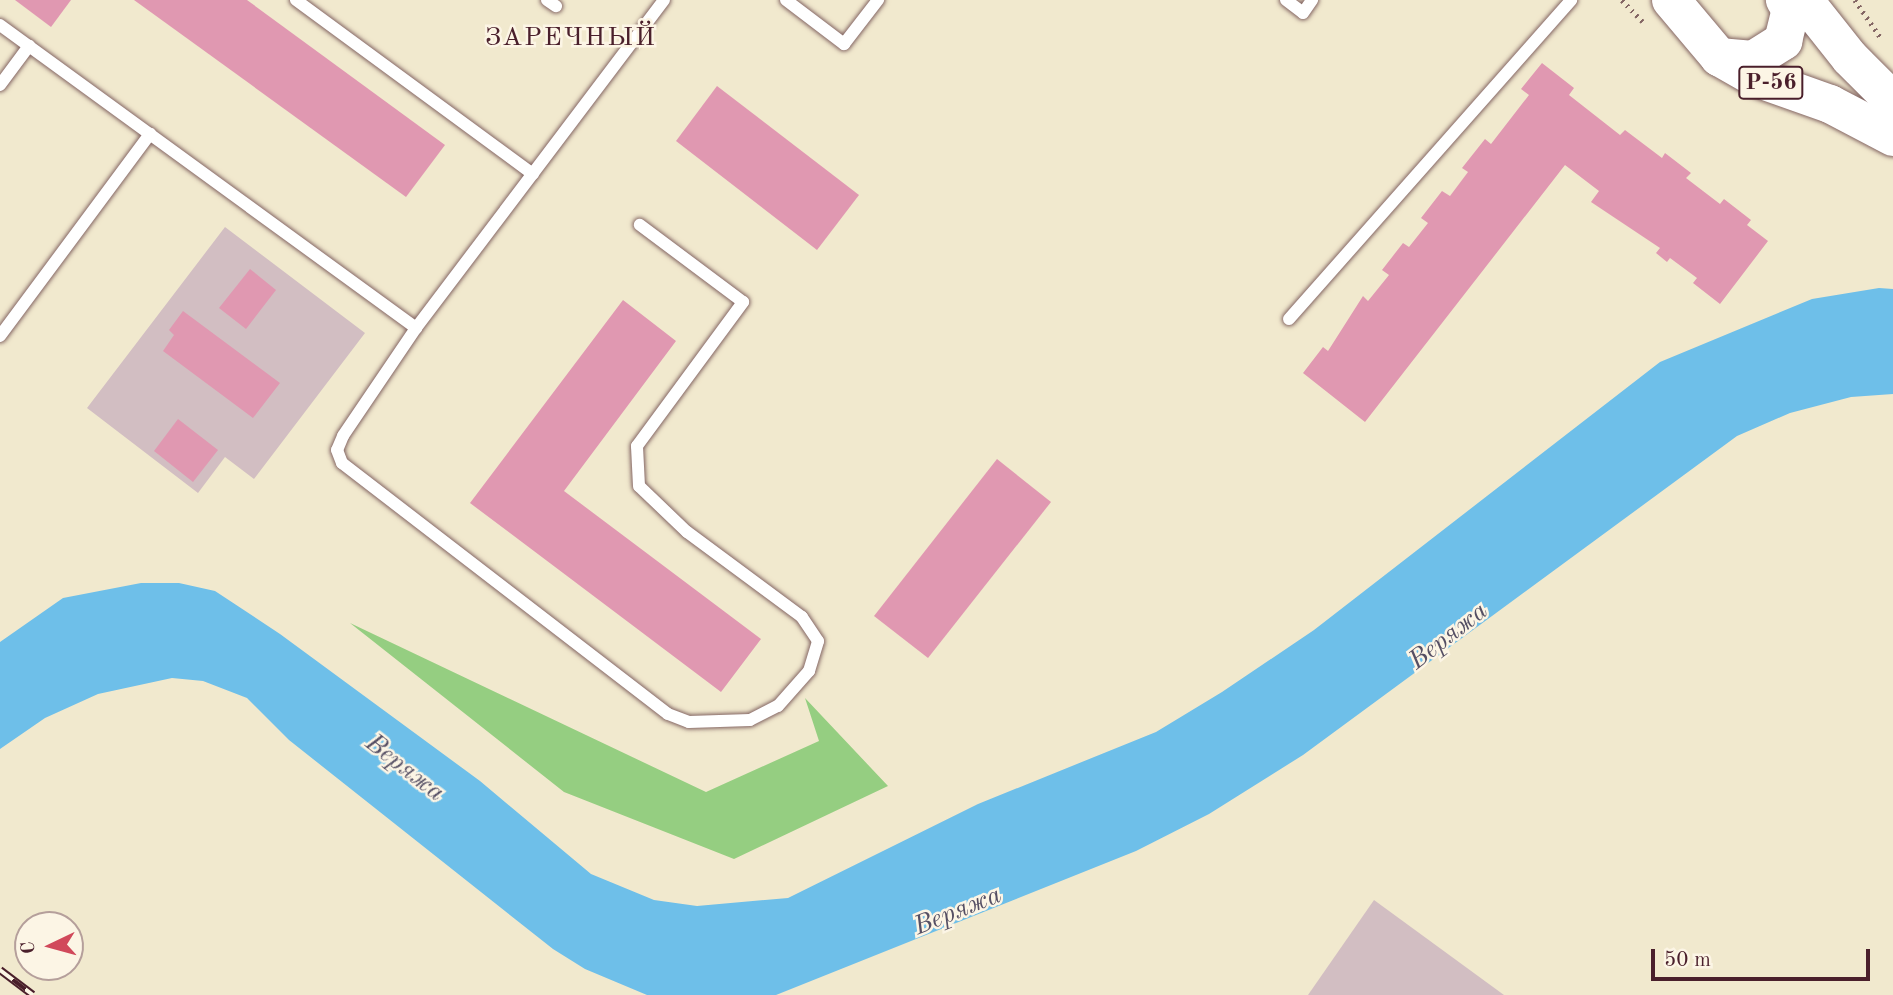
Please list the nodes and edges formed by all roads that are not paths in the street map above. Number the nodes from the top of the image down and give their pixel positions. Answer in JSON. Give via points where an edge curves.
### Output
{"nodes":[{"id":1,"x":296,"y":0,"type":"edge"},
{"id":2,"x":664,"y":0,"type":"edge"},
{"id":3,"x":786,"y":0,"type":"edge"},
{"id":4,"x":878,"y":0,"type":"edge"},
{"id":5,"x":1286,"y":0,"type":"edge"},
{"id":6,"x":1312,"y":0,"type":"edge"},
{"id":7,"x":1571,"y":0,"type":"edge"},
{"id":8,"x":1671,"y":0,"type":"edge"},
{"id":9,"x":1785,"y":0,"type":"edge"},
{"id":10,"x":1804,"y":0,"type":"edge"},
{"id":11,"x":0,"y":25,"type":"edge"},
{"id":12,"x":29,"y":46,"type":"junction"},
{"id":13,"x":1718,"y":57,"type":"junction"},
{"id":14,"x":0,"y":85,"type":"edge"},
{"id":15,"x":1893,"y":101,"type":"edge"},
{"id":16,"x":150,"y":134,"type":"junction"},
{"id":17,"x":1893,"y":138,"type":"edge"},
{"id":18,"x":533,"y":174,"type":"junction"},
{"id":19,"x":640,"y":225,"type":"dead end"},
{"id":20,"x":1289,"y":319,"type":"dead end"},
{"id":21,"x":416,"y":328,"type":"junction"},
{"id":22,"x":0,"y":336,"type":"edge"}],
"edges":[{"from":1,"to":18,"type":"lane"},
{"from":2,"to":18,"type":"lane"},
{"from":3,"to":4,"type":"lane","via":[[844,44]]},
{"from":5,"to":6,"type":"lane","via":[[1303,13]]},
{"from":7,"to":20,"type":"lane"},
{"from":8,"to":13,"type":"main road","number":"Р-56"},
{"from":9,"to":13,"type":"main road","via":[[1791,10],[1783,41],[1753,60]]},
{"from":10,"to":15,"type":"main road","via":[[1850,58]]},
{"from":11,"to":12,"type":"lane"},
{"from":12,"to":14,"type":"lane"},
{"from":12,"to":16,"type":"lane"},
{"from":13,"to":17,"type":"main road","number":"Р-56","via":[[1754,77],[1830,104]]},
{"from":16,"to":21,"type":"lane"},
{"from":16,"to":22,"type":"lane"},
{"from":18,"to":21,"type":"lane"},
{"from":19,"to":21,"type":"lane","via":[[743,302],[637,446],[639,486],[647,498],[802,617],[818,640],[809,671],[778,706],[750,720],[689,722],[668,714],[342,463],[337,450],[343,436]]}]}
